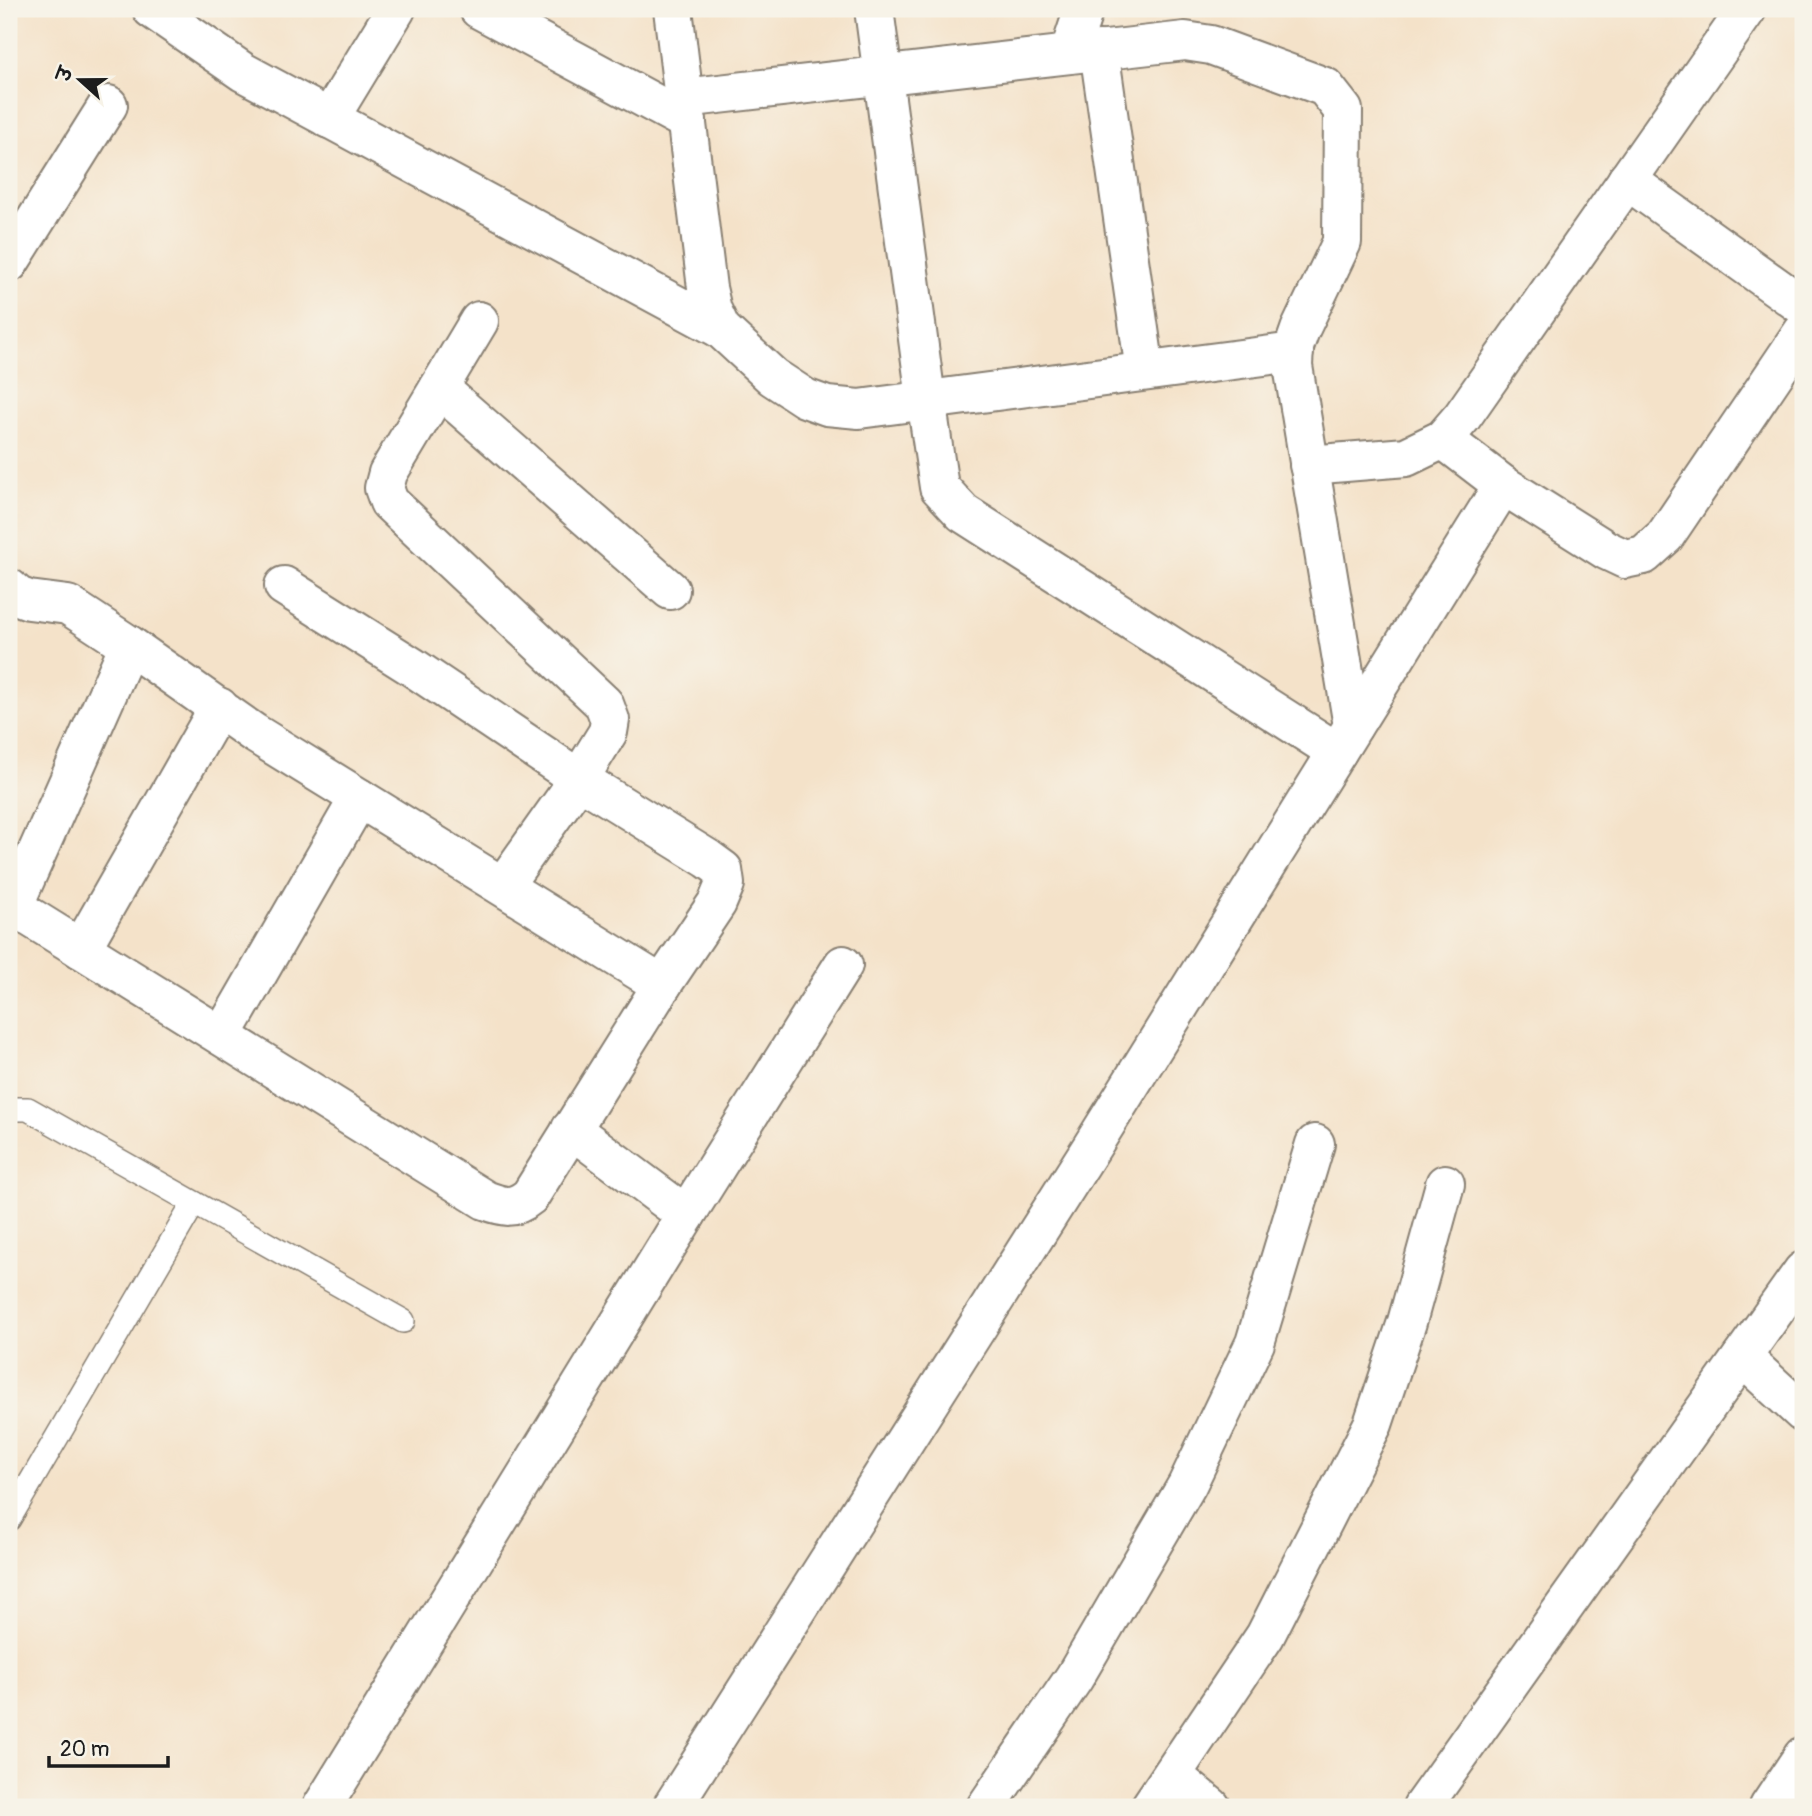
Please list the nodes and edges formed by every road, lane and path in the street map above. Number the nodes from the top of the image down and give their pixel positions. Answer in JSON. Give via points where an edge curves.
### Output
{"nodes":[{"id":1,"x":152,"y":9,"type":"edge"},
{"id":2,"x":396,"y":9,"type":"edge"},
{"id":3,"x":479,"y":9,"type":"edge"},
{"id":4,"x":673,"y":9,"type":"edge"},
{"id":5,"x":874,"y":9,"type":"edge"},
{"id":6,"x":1084,"y":9,"type":"edge"},
{"id":7,"x":1747,"y":9,"type":"edge"},
{"id":8,"x":1084,"y":52,"type":"junction"},
{"id":9,"x":883,"y":75,"type":"junction"},
{"id":10,"x":108,"y":106,"type":"dead end"},
{"id":11,"x":685,"y":109,"type":"junction"},
{"id":12,"x":329,"y":119,"type":"junction"},
{"id":13,"x":1628,"y":180,"type":"junction"},
{"id":14,"x":9,"y":263,"type":"edge"},
{"id":15,"x":1803,"y":306,"type":"edge"},
{"id":16,"x":479,"y":321,"type":"dead end"},
{"id":17,"x":721,"y":329,"type":"junction"},
{"id":18,"x":1803,"y":332,"type":"edge"},
{"id":19,"x":1294,"y":352,"type":"junction"},
{"id":20,"x":1145,"y":371,"type":"junction"},
{"id":21,"x":439,"y":388,"type":"junction"},
{"id":22,"x":926,"y":400,"type":"junction"},
{"id":23,"x":1443,"y":439,"type":"junction"},
{"id":24,"x":1309,"y":465,"type":"junction"},
{"id":25,"x":1503,"y":485,"type":"junction"},
{"id":26,"x":284,"y":586,"type":"dead end"},
{"id":27,"x":9,"y":588,"type":"edge"},
{"id":28,"x":670,"y":590,"type":"dead end"},
{"id":29,"x":129,"y":645,"type":"junction"},
{"id":30,"x":219,"y":708,"type":"junction"},
{"id":31,"x":1345,"y":739,"type":"junction"},
{"id":32,"x":579,"y":779,"type":"junction"},
{"id":33,"x":359,"y":797,"type":"junction"},
{"id":34,"x":503,"y":886,"type":"junction"},
{"id":35,"x":11,"y":906,"type":"edge"},
{"id":36,"x":81,"y":949,"type":"junction"},
{"id":37,"x":843,"y":965,"type":"dead end"},
{"id":38,"x":662,"y":985,"type":"junction"},
{"id":39,"x":222,"y":1036,"type":"junction"},
{"id":40,"x":9,"y":1108,"type":"edge"},
{"id":41,"x":571,"y":1129,"type":"junction"},
{"id":42,"x":1315,"y":1144,"type":"dead end"},
{"id":43,"x":1445,"y":1184,"type":"dead end"},
{"id":44,"x":194,"y":1203,"type":"junction"},
{"id":45,"x":687,"y":1215,"type":"junction"},
{"id":46,"x":1803,"y":1272,"type":"edge"},
{"id":47,"x":403,"y":1321,"type":"dead end"},
{"id":48,"x":1742,"y":1357,"type":"junction"},
{"id":49,"x":1803,"y":1413,"type":"edge"},
{"id":50,"x":9,"y":1519,"type":"edge"},
{"id":51,"x":1803,"y":1756,"type":"edge"},
{"id":52,"x":1172,"y":1775,"type":"junction"},
{"id":53,"x":323,"y":1807,"type":"edge"},
{"id":54,"x":672,"y":1807,"type":"edge"},
{"id":55,"x":986,"y":1807,"type":"edge"},
{"id":56,"x":1150,"y":1807,"type":"edge"},
{"id":57,"x":1211,"y":1807,"type":"edge"},
{"id":58,"x":1422,"y":1807,"type":"edge"},
{"id":59,"x":1769,"y":1807,"type":"edge"}],
"edges":[{"from":1,"to":12,"type":"street","via":[[243,72]]},
{"from":2,"to":12,"type":"street"},
{"from":3,"to":11,"type":"street"},
{"from":4,"to":11,"type":"street"},
{"from":5,"to":9,"type":"street"},
{"from":6,"to":8,"type":"street"},
{"from":7,"to":13,"type":"street"},
{"from":8,"to":9,"type":"street"},
{"from":8,"to":19,"type":"street","via":[[1185,41],[1211,46],[1325,87],[1343,110],[1342,242]]},
{"from":8,"to":20,"type":"street"},
{"from":9,"to":11,"type":"street"},
{"from":9,"to":22,"type":"street"},
{"from":10,"to":14,"type":"street"},
{"from":11,"to":17,"type":"street","via":[[707,288]]},
{"from":12,"to":17,"type":"street"},
{"from":13,"to":15,"type":"street"},
{"from":13,"to":23,"type":"street"},
{"from":16,"to":21,"type":"street"},
{"from":17,"to":22,"type":"street","via":[[773,377],[827,406],[859,409]]},
{"from":18,"to":25,"type":"street","via":[[1665,536],[1644,555],[1625,559],[1606,550]]},
{"from":19,"to":20,"type":"street"},
{"from":19,"to":24,"type":"street"},
{"from":20,"to":22,"type":"street"},
{"from":21,"to":28,"type":"street"},
{"from":21,"to":32,"type":"street","via":[[388,473],[384,488],[389,502],[604,704],[610,720],[608,732]]},
{"from":22,"to":31,"type":"street","via":[[939,487],[962,513]]},
{"from":23,"to":24,"type":"street","via":[[1406,457]]},
{"from":23,"to":25,"type":"street"},
{"from":24,"to":31,"type":"street"},
{"from":25,"to":31,"type":"street"},
{"from":26,"to":32,"type":"street"},
{"from":27,"to":29,"type":"street","via":[[29,600],[68,605]]},
{"from":29,"to":30,"type":"street"},
{"from":29,"to":35,"type":"street"},
{"from":30,"to":33,"type":"street"},
{"from":30,"to":36,"type":"street"},
{"from":31,"to":54,"type":"street"},
{"from":32,"to":34,"type":"street"},
{"from":32,"to":38,"type":"street","via":[[723,870],[725,884],[717,903]]},
{"from":33,"to":34,"type":"street"},
{"from":33,"to":39,"type":"street"},
{"from":34,"to":38,"type":"street"},
{"from":35,"to":36,"type":"street"},
{"from":36,"to":39,"type":"street"},
{"from":37,"to":45,"type":"street"},
{"from":38,"to":41,"type":"street"},
{"from":39,"to":41,"type":"street","via":[[485,1200],[503,1206],[519,1204],[530,1196]]},
{"from":40,"to":44,"type":"lane","via":[[28,1110]]},
{"from":41,"to":45,"type":"street"},
{"from":42,"to":55,"type":"street","via":[[1255,1343],[1187,1485],[1074,1678]]},
{"from":43,"to":52,"type":"street","via":[[1373,1424],[1265,1636]]},
{"from":44,"to":47,"type":"lane"},
{"from":44,"to":50,"type":"lane"},
{"from":45,"to":53,"type":"street"},
{"from":46,"to":48,"type":"street"},
{"from":48,"to":49,"type":"street"},
{"from":48,"to":58,"type":"street"},
{"from":51,"to":59,"type":"street"},
{"from":52,"to":56,"type":"street"},
{"from":52,"to":57,"type":"street"}]}
